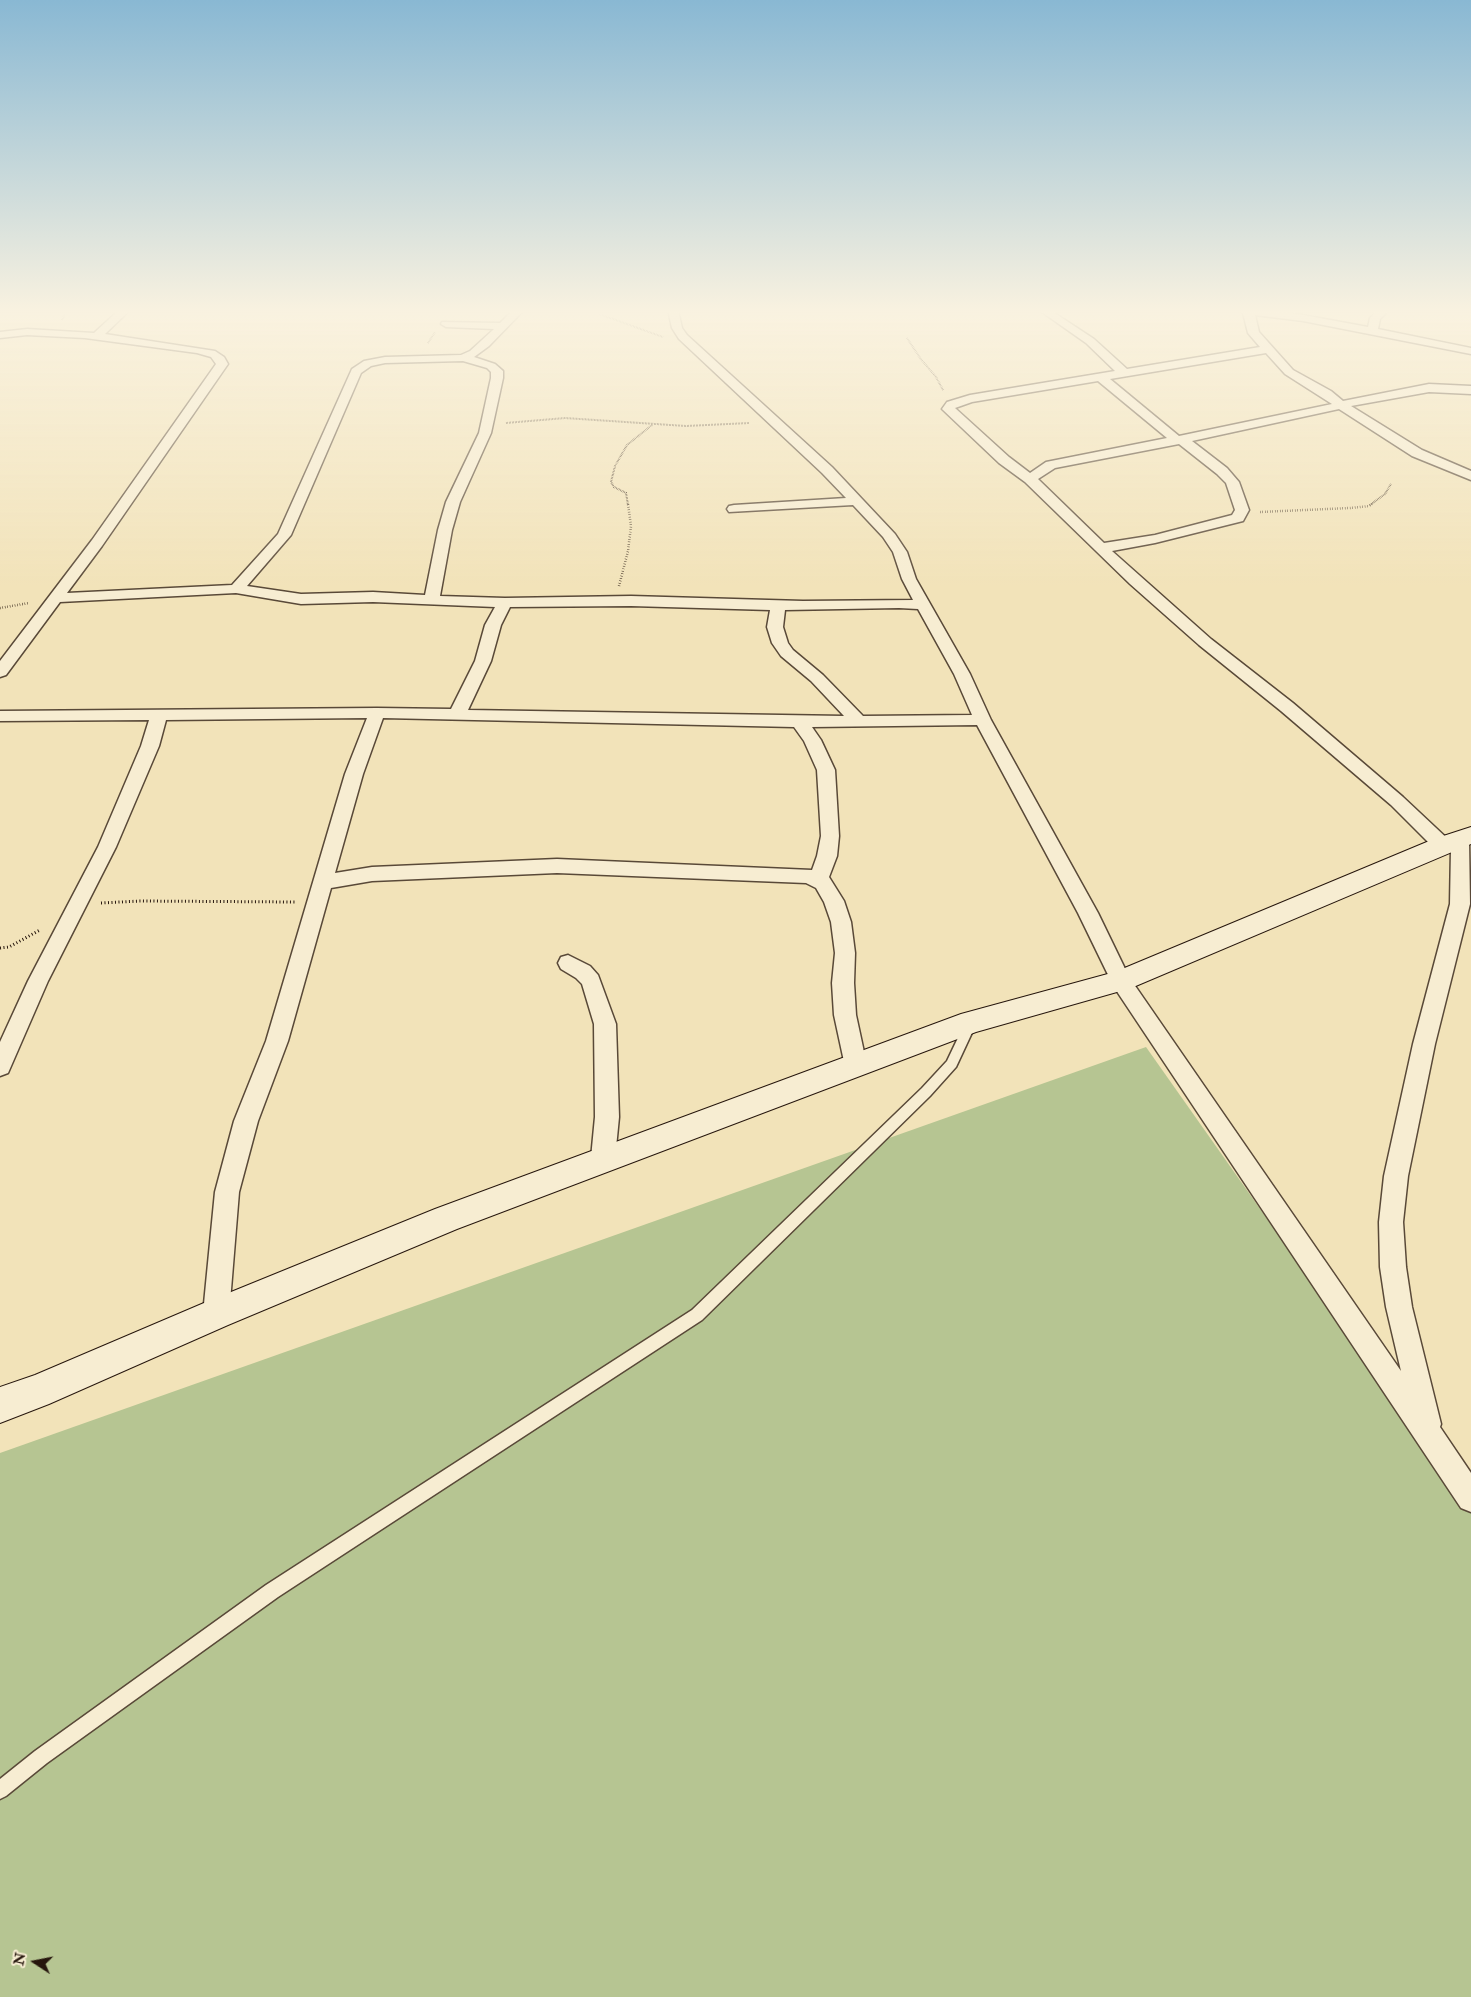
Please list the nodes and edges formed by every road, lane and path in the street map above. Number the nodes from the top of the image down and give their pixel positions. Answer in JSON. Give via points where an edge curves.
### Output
{"nodes":[{"id":1,"x":194,"y":403,"type":"edge"},
{"id":2,"x":342,"y":403,"type":"edge"},
{"id":3,"x":490,"y":403,"type":"edge"},
{"id":4,"x":755,"y":403,"type":"edge"},
{"id":5,"x":948,"y":403,"type":"edge"},
{"id":6,"x":960,"y":403,"type":"edge"},
{"id":7,"x":1133,"y":403,"type":"edge"},
{"id":8,"x":1338,"y":403,"type":"edge"},
{"id":9,"x":1352,"y":403,"type":"edge"},
{"id":10,"x":1342,"y":406,"type":"junction"},
{"id":11,"x":950,"y":407,"type":"junction"},
{"id":12,"x":775,"y":422,"type":"junction"},
{"id":13,"x":486,"y":424,"type":"junction"},
{"id":14,"x":652,"y":425,"type":"junction"},
{"id":15,"x":1179,"y":439,"type":"junction"},
{"id":16,"x":1471,"y":476,"type":"edge"},
{"id":17,"x":1030,"y":479,"type":"junction"},
{"id":18,"x":1391,"y":484,"type":"dead end"},
{"id":19,"x":855,"y":501,"type":"junction"},
{"id":20,"x":734,"y":509,"type":"dead end"},
{"id":21,"x":1239,"y":516,"type":"junction"},
{"id":22,"x":1102,"y":548,"type":"junction"},
{"id":23,"x":236,"y":589,"type":"junction"},
{"id":24,"x":57,"y":598,"type":"junction"},
{"id":25,"x":432,"y":600,"type":"junction"},
{"id":26,"x":456,"y":601,"type":"junction"},
{"id":27,"x":616,"y":601,"type":"junction"},
{"id":28,"x":505,"y":602,"type":"junction"},
{"id":29,"x":778,"y":605,"type":"junction"},
{"id":30,"x":924,"y":605,"type":"junction"},
{"id":31,"x":493,"y":625,"type":"junction"},
{"id":32,"x":0,"y":672,"type":"edge"},
{"id":33,"x":377,"y":713,"type":"junction"},
{"id":34,"x":457,"y":714,"type":"junction"},
{"id":35,"x":159,"y":715,"type":"junction"},
{"id":36,"x":0,"y":716,"type":"edge"},
{"id":37,"x":984,"y":720,"type":"junction"},
{"id":38,"x":858,"y":721,"type":"junction"},
{"id":39,"x":799,"y":722,"type":"junction"},
{"id":40,"x":1458,"y":840,"type":"edge"},
{"id":41,"x":818,"y":880,"type":"junction"},
{"id":42,"x":321,"y":892,"type":"junction"},
{"id":43,"x":77,"y":905,"type":"junction"},
{"id":44,"x":568,"y":963,"type":"dead end"},
{"id":45,"x":1121,"y":981,"type":"junction"},
{"id":46,"x":971,"y":1022,"type":"junction"},
{"id":47,"x":856,"y":1066,"type":"junction"},
{"id":48,"x":0,"y":1067,"type":"edge"},
{"id":49,"x":603,"y":1158,"type":"junction"},
{"id":50,"x":216,"y":1314,"type":"junction"},
{"id":51,"x":0,"y":1405,"type":"edge"},
{"id":52,"x":1431,"y":1439,"type":"junction"},
{"id":53,"x":1471,"y":1498,"type":"edge"},
{"id":54,"x":0,"y":1790,"type":"edge"}],
"edges":[{"from":1,"to":24,"type":"street"},
{"from":2,"to":23,"type":"street","via":[[284,534]]},
{"from":3,"to":13,"type":"street"},
{"from":4,"to":12,"type":"street"},
{"from":5,"to":11,"type":"path"},
{"from":6,"to":11,"type":"street"},
{"from":7,"to":15,"type":"street"},
{"from":8,"to":10,"type":"street"},
{"from":9,"to":10,"type":"street"},
{"from":10,"to":15,"type":"street"},
{"from":10,"to":16,"type":"street","via":[[1417,453]]},
{"from":11,"to":17,"type":"street","via":[[952,414]]},
{"from":12,"to":14,"type":"path"},
{"from":12,"to":19,"type":"street"},
{"from":13,"to":14,"type":"path","via":[[565,418]]},
{"from":13,"to":25,"type":"street","via":[[444,530]]},
{"from":14,"to":27,"type":"path","via":[[627,445],[615,466],[611,482],[626,493],[631,526]]},
{"from":15,"to":17,"type":"street","via":[[1051,465]]},
{"from":15,"to":21,"type":"street","via":[[1232,482],[1242,510]]},
{"from":17,"to":22,"type":"street"},
{"from":18,"to":21,"type":"path","via":[[1385,494],[1369,506],[1270,511]]},
{"from":19,"to":20,"type":"street"},
{"from":19,"to":30,"type":"street","via":[[874,518],[900,552],[909,579]]},
{"from":21,"to":22,"type":"street","via":[[1154,539]]},
{"from":22,"to":40,"type":"street","via":[[1205,642],[1397,801]]},
{"from":23,"to":24,"type":"street"},
{"from":23,"to":25,"type":"street","via":[[301,599],[373,597]]},
{"from":24,"to":32,"type":"street"},
{"from":25,"to":26,"type":"street"},
{"from":26,"to":28,"type":"street"},
{"from":26,"to":31,"type":"street","via":[[478,610]]},
{"from":27,"to":28,"type":"street"},
{"from":27,"to":29,"type":"street"},
{"from":28,"to":31,"type":"street"},
{"from":29,"to":30,"type":"street"},
{"from":29,"to":38,"type":"street","via":[[775,627],[787,653],[817,678]]},
{"from":30,"to":37,"type":"street"},
{"from":31,"to":34,"type":"street","via":[[482,661]]},
{"from":33,"to":34,"type":"street"},
{"from":33,"to":35,"type":"street"},
{"from":33,"to":42,"type":"street","via":[[354,774]]},
{"from":34,"to":39,"type":"street"},
{"from":35,"to":36,"type":"street"},
{"from":35,"to":43,"type":"street","via":[[147,754]]},
{"from":37,"to":38,"type":"street"},
{"from":37,"to":45,"type":"street"},
{"from":38,"to":39,"type":"street"},
{"from":39,"to":41,"type":"street","via":[[812,740],[826,770],[830,836]]},
{"from":40,"to":45,"type":"street"},
{"from":40,"to":52,"type":"street","via":[[1460,904],[1424,1044],[1396,1176],[1391,1222],[1399,1307]]},
{"from":41,"to":42,"type":"street","via":[[809,876],[558,866],[372,874]]},
{"from":41,"to":47,"type":"street","via":[[834,901],[841,922],[845,952],[845,1014]]},
{"from":42,"to":43,"type":"path"},
{"from":42,"to":50,"type":"street","via":[[277,1040],[246,1121],[226,1192]]},
{"from":43,"to":48,"type":"street","via":[[38,981]]},
{"from":44,"to":49,"type":"street","via":[[591,980],[604,1024],[607,1117]]},
{"from":45,"to":46,"type":"street"},
{"from":45,"to":52,"type":"street"},
{"from":46,"to":47,"type":"street"},
{"from":46,"to":54,"type":"lane","via":[[952,1064],[926,1092],[697,1314],[272,1591]]},
{"from":47,"to":49,"type":"street"},
{"from":49,"to":50,"type":"street"},
{"from":50,"to":51,"type":"street"},
{"from":52,"to":53,"type":"street"}]}
